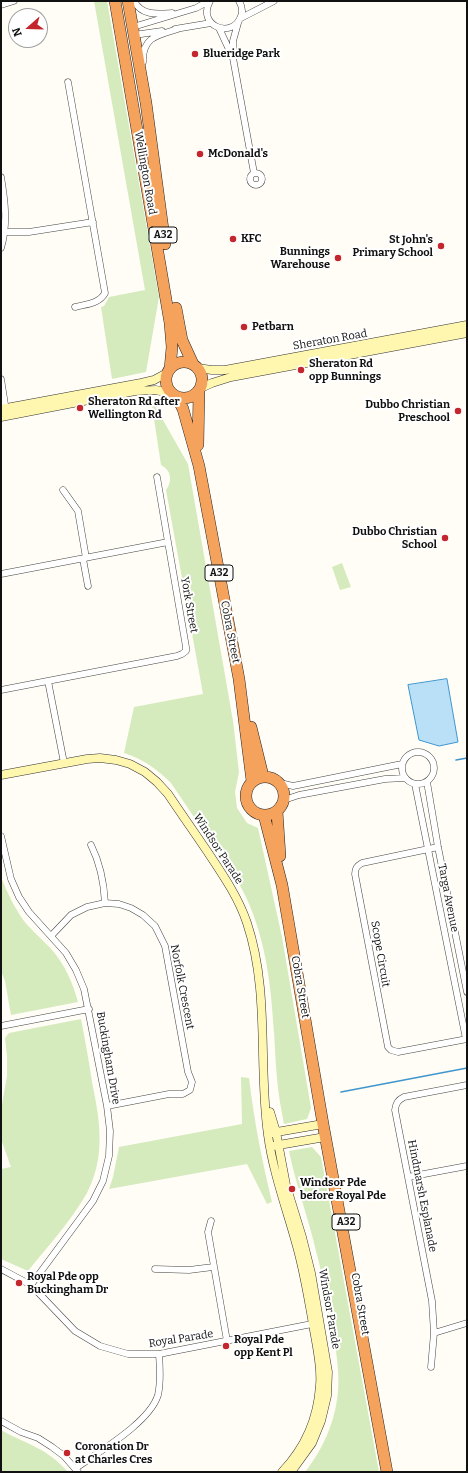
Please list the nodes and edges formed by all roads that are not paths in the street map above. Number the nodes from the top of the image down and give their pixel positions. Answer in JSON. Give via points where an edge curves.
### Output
{"nodes":[{"id":1,"x":14,"y":1,"type":"edge"},
{"id":2,"x":115,"y":1,"type":"edge"},
{"id":3,"x":119,"y":1,"type":"edge"},
{"id":4,"x":128,"y":1,"type":"edge"},
{"id":5,"x":134,"y":1,"type":"edge"},
{"id":6,"x":209,"y":1,"type":"edge"},
{"id":7,"x":239,"y":1,"type":"edge"},
{"id":8,"x":274,"y":1,"type":"edge"},
{"id":9,"x":1,"y":5,"type":"edge"},
{"id":10,"x":181,"y":12,"type":"junction"},
{"id":11,"x":239,"y":20,"type":"junction"},
{"id":12,"x":211,"y":23,"type":"junction"},
{"id":13,"x":219,"y":28,"type":"junction"},
{"id":14,"x":178,"y":29,"type":"junction"},
{"id":15,"x":132,"y":31,"type":"junction"},
{"id":16,"x":233,"y":58,"type":"junction"},
{"id":17,"x":68,"y":82,"type":"dead end"},
{"id":18,"x":131,"y":92,"type":"junction"},
{"id":19,"x":146,"y":103,"type":"junction"},
{"id":20,"x":254,"y":173,"type":"dead end"},
{"id":21,"x":1,"y":177,"type":"edge"},
{"id":22,"x":92,"y":222,"type":"junction"},
{"id":23,"x":5,"y":232,"type":"junction"},
{"id":24,"x":1,"y":248,"type":"edge"},
{"id":25,"x":75,"y":307,"type":"dead end"},
{"id":26,"x":467,"y":325,"type":"edge"},
{"id":27,"x":467,"y":333,"type":"edge"},
{"id":28,"x":290,"y":362,"type":"junction"},
{"id":29,"x":195,"y":366,"type":"junction"},
{"id":30,"x":169,"y":371,"type":"junction"},
{"id":31,"x":1,"y":379,"type":"edge"},
{"id":32,"x":200,"y":390,"type":"junction"},
{"id":33,"x":175,"y":396,"type":"junction"},
{"id":34,"x":3,"y":412,"type":"edge"},
{"id":35,"x":199,"y":466,"type":"junction"},
{"id":36,"x":157,"y":477,"type":"dead end"},
{"id":37,"x":63,"y":490,"type":"dead end"},
{"id":38,"x":168,"y":542,"type":"junction"},
{"id":39,"x":85,"y":558,"type":"junction"},
{"id":40,"x":1,"y":574,"type":"edge"},
{"id":41,"x":88,"y":586,"type":"dead end"},
{"id":42,"x":239,"y":680,"type":"junction"},
{"id":43,"x":48,"y":681,"type":"junction"},
{"id":44,"x":1,"y":690,"type":"edge"},
{"id":45,"x":64,"y":763,"type":"junction"},
{"id":46,"x":402,"y":764,"type":"junction"},
{"id":47,"x":1,"y":775,"type":"edge"},
{"id":48,"x":264,"y":776,"type":"junction"},
{"id":49,"x":405,"y":778,"type":"junction"},
{"id":50,"x":252,"y":781,"type":"junction"},
{"id":51,"x":427,"y":782,"type":"junction"},
{"id":52,"x":280,"y":783,"type":"junction"},
{"id":53,"x":415,"y":784,"type":"junction"},
{"id":54,"x":284,"y":800,"type":"junction"},
{"id":55,"x":277,"y":811,"type":"junction"},
{"id":56,"x":264,"y":815,"type":"junction"},
{"id":57,"x":1,"y":836,"type":"edge"},
{"id":58,"x":92,"y":845,"type":"dead end"},
{"id":59,"x":438,"y":847,"type":"junction"},
{"id":60,"x":428,"y":849,"type":"junction"},
{"id":61,"x":282,"y":884,"type":"junction"},
{"id":62,"x":105,"y":903,"type":"junction"},
{"id":63,"x":52,"y":936,"type":"junction"},
{"id":64,"x":467,"y":992,"type":"edge"},
{"id":65,"x":89,"y":1009,"type":"junction"},
{"id":66,"x":1,"y":1026,"type":"edge"},
{"id":67,"x":467,"y":1039,"type":"edge"},
{"id":68,"x":467,"y":1085,"type":"edge"},
{"id":69,"x":107,"y":1106,"type":"junction"},
{"id":70,"x":323,"y":1124,"type":"junction"},
{"id":71,"x":272,"y":1133,"type":"junction"},
{"id":72,"x":325,"y":1137,"type":"junction"},
{"id":73,"x":274,"y":1146,"type":"junction"},
{"id":74,"x":467,"y":1166,"type":"edge"},
{"id":75,"x":408,"y":1177,"type":"junction"},
{"id":76,"x":211,"y":1221,"type":"dead end"},
{"id":77,"x":213,"y":1267,"type":"junction"},
{"id":78,"x":1,"y":1269,"type":"edge"},
{"id":79,"x":155,"y":1269,"type":"dead end"},
{"id":80,"x":31,"y":1285,"type":"junction"},
{"id":81,"x":316,"y":1323,"type":"junction"},
{"id":82,"x":467,"y":1323,"type":"edge"},
{"id":83,"x":434,"y":1333,"type":"junction"},
{"id":84,"x":227,"y":1341,"type":"junction"},
{"id":85,"x":159,"y":1354,"type":"junction"},
{"id":86,"x":431,"y":1367,"type":"dead end"},
{"id":87,"x":1,"y":1421,"type":"edge"},
{"id":88,"x":77,"y":1470,"type":"edge"},
{"id":89,"x":282,"y":1472,"type":"edge"},
{"id":90,"x":291,"y":1472,"type":"edge"},
{"id":91,"x":387,"y":1472,"type":"edge"},
{"id":92,"x":392,"y":1472,"type":"edge"}],
"edges":[{"from":1,"to":9,"type":"street"},
{"from":2,"to":18,"type":"highway","name":"Wellington Road","number":"A32"},
{"from":3,"to":15,"type":"highway","via":[[126,25]]},
{"from":4,"to":15,"type":"highway","name":"Wellington Road","number":"A32"},
{"from":5,"to":10,"type":"street","via":[[139,9],[147,13]]},
{"from":6,"to":10,"type":"street"},
{"from":6,"to":12,"type":"street","via":[[207,12]]},
{"from":7,"to":11,"type":"street","via":[[242,9]]},
{"from":8,"to":11,"type":"street"},
{"from":10,"to":15,"type":"street"},
{"from":11,"to":13,"type":"street","via":[[229,28]]},
{"from":11,"to":16,"type":"street","via":[[233,41]]},
{"from":12,"to":13,"type":"street"},
{"from":12,"to":14,"type":"street"},
{"from":13,"to":16,"type":"street"},
{"from":14,"to":15,"type":"street"},
{"from":14,"to":19,"type":"street","via":[[152,38],[145,46],[143,56]]},
{"from":15,"to":18,"type":"highway","via":[[128,40]]},
{"from":15,"to":19,"type":"highway","name":"Wellington Road","number":"A32"},
{"from":16,"to":20,"type":"street"},
{"from":17,"to":22,"type":"street"},
{"from":18,"to":30,"type":"highway","name":"Wellington Road","number":"A32","via":[[170,323],[172,348]]},
{"from":19,"to":29,"type":"highway","name":"Wellington Road","number":"A32","via":[[178,320],[182,340]]},
{"from":21,"to":23,"type":"street","via":[[6,207]]},
{"from":22,"to":23,"type":"street","via":[[29,232]]},
{"from":22,"to":25,"type":"street","via":[[105,292],[96,302]]},
{"from":23,"to":24,"type":"street"},
{"from":26,"to":28,"type":"street","name":"Sheraton Road"},
{"from":27,"to":28,"type":"street","name":"Sheraton Road"},
{"from":28,"to":29,"type":"street","name":"Sheraton Road","via":[[225,370]]},
{"from":28,"to":32,"type":"street","name":"Sheraton Road","via":[[212,382]]},
{"from":29,"to":30,"type":"highway","via":[[181,362]]},
{"from":29,"to":32,"type":"highway","number":"A32","via":[[202,378]]},
{"from":30,"to":33,"type":"highway","number":"A32","via":[[166,384]]},
{"from":30,"to":34,"type":"street","via":[[154,380]]},
{"from":31,"to":34,"type":"street"},
{"from":32,"to":33,"type":"highway","via":[[187,399]]},
{"from":32,"to":35,"type":"highway","name":"Cobra Street","number":"A32"},
{"from":33,"to":34,"type":"street","via":[[156,390],[135,391]]},
{"from":33,"to":35,"type":"highway","name":"Cobra Street","number":"A32","via":[[183,409]]},
{"from":35,"to":42,"type":"highway","name":"Cobra Street","number":"A32"},
{"from":36,"to":38,"type":"street"},
{"from":37,"to":39,"type":"street","via":[[78,511]]},
{"from":38,"to":39,"type":"street"},
{"from":38,"to":43,"type":"street","name":"York Street","via":[[186,651],[177,656]]},
{"from":39,"to":40,"type":"street"},
{"from":39,"to":41,"type":"street"},
{"from":42,"to":48,"type":"highway","name":"Cobra Street","number":"A32"},
{"from":42,"to":50,"type":"highway","name":"Cobra Street","number":"A32"},
{"from":43,"to":44,"type":"street","name":"York Street"},
{"from":43,"to":45,"type":"street"},
{"from":45,"to":47,"type":"street","name":"Windsor Parade"},
{"from":45,"to":71,"type":"street","name":"Windsor Parade","via":[[87,759],[116,760],[145,772],[168,794],[232,889],[248,925],[258,971],[263,1016],[265,1098]]},
{"from":46,"to":49,"type":"street"},
{"from":46,"to":51,"type":"street","via":[[410,753],[428,755],[434,766],[433,775]]},
{"from":46,"to":52,"type":"street","via":[[293,786]]},
{"from":48,"to":50,"type":"highway"},
{"from":48,"to":52,"type":"highway","via":[[270,776]]},
{"from":49,"to":53,"type":"street"},
{"from":49,"to":54,"type":"street","via":[[385,779]]},
{"from":50,"to":56,"type":"highway","number":"A32","via":[[246,792],[248,805],[258,814]]},
{"from":51,"to":53,"type":"street"},
{"from":51,"to":59,"type":"street","name":"Targa Avenue"},
{"from":52,"to":54,"type":"highway","via":[[285,794]]},
{"from":53,"to":60,"type":"street","name":"Targa Avenue"},
{"from":54,"to":55,"type":"highway"},
{"from":55,"to":56,"type":"highway"},
{"from":55,"to":61,"type":"highway","name":"Cobra Street","number":"A32"},
{"from":56,"to":61,"type":"highway","name":"Cobra Street","number":"A32"},
{"from":57,"to":63,"type":"street","name":"Buckingham Drive","via":[[11,879],[19,897],[29,912]]},
{"from":58,"to":62,"type":"street","via":[[101,869]]},
{"from":59,"to":60,"type":"street","name":"Scope Circuit"},
{"from":59,"to":64,"type":"street","name":"Targa Avenue"},
{"from":60,"to":67,"type":"street","name":"Targa Avenue"},
{"from":60,"to":67,"type":"street","name":"Scope Circuit","via":[[367,861],[358,865],[356,869],[386,1043],[391,1050],[398,1052]]},
{"from":61,"to":70,"type":"highway","name":"Cobra Street","number":"A32"},
{"from":62,"to":63,"type":"street","name":"Norfolk Crescent","via":[[86,907],[71,915]]},
{"from":62,"to":69,"type":"street","name":"Norfolk Crescent","via":[[119,904],[143,915],[155,926],[165,946],[192,1082],[190,1090],[183,1094],[169,1094]]},
{"from":63,"to":65,"type":"street","name":"Buckingham Drive","via":[[76,970]]},
{"from":65,"to":66,"type":"street"},
{"from":65,"to":69,"type":"street","name":"Buckingham Drive"},
{"from":68,"to":75,"type":"street","name":"Hindmarsh Esplanade","via":[[404,1097],[397,1102],[395,1110]]},
{"from":69,"to":80,"type":"street","name":"Buckingham Drive","via":[[109,1156],[103,1180],[93,1201]]},
{"from":70,"to":71,"type":"street"},
{"from":70,"to":72,"type":"highway","name":"Cobra Street","number":"A32"},
{"from":71,"to":73,"type":"street","name":"Windsor Parade"},
{"from":72,"to":73,"type":"street"},
{"from":72,"to":91,"type":"highway","name":"Cobra Street","number":"A32"},
{"from":72,"to":92,"type":"highway","name":"Cobra Street","number":"A32","via":[[336,1165]]},
{"from":73,"to":81,"type":"street","name":"Windsor Parade","via":[[310,1268]]},
{"from":74,"to":75,"type":"street"},
{"from":75,"to":83,"type":"street","name":"Hindmarsh Esplanade","via":[[432,1301]]},
{"from":76,"to":77,"type":"street","via":[[208,1232]]},
{"from":77,"to":79,"type":"street","via":[[189,1270]]},
{"from":77,"to":84,"type":"street"},
{"from":78,"to":80,"type":"street","name":"Royal Parade"},
{"from":80,"to":85,"type":"street","name":"Royal Parade","via":[[75,1331],[100,1346],[128,1354]]},
{"from":81,"to":84,"type":"street","name":"Royal Parade"},
{"from":81,"to":89,"type":"street","name":"Windsor Parade","via":[[320,1372],[318,1406],[306,1439]]},
{"from":81,"to":90,"type":"street","name":"Windsor Parade","via":[[328,1372],[327,1396],[317,1432]]},
{"from":82,"to":83,"type":"street"},
{"from":83,"to":86,"type":"street","name":"Hindmarsh Esplanade"},
{"from":84,"to":85,"type":"street","name":"Royal Parade"},
{"from":85,"to":88,"type":"street","via":[[158,1395],[148,1413]]},
{"from":87,"to":88,"type":"street","via":[[52,1447]]}]}
